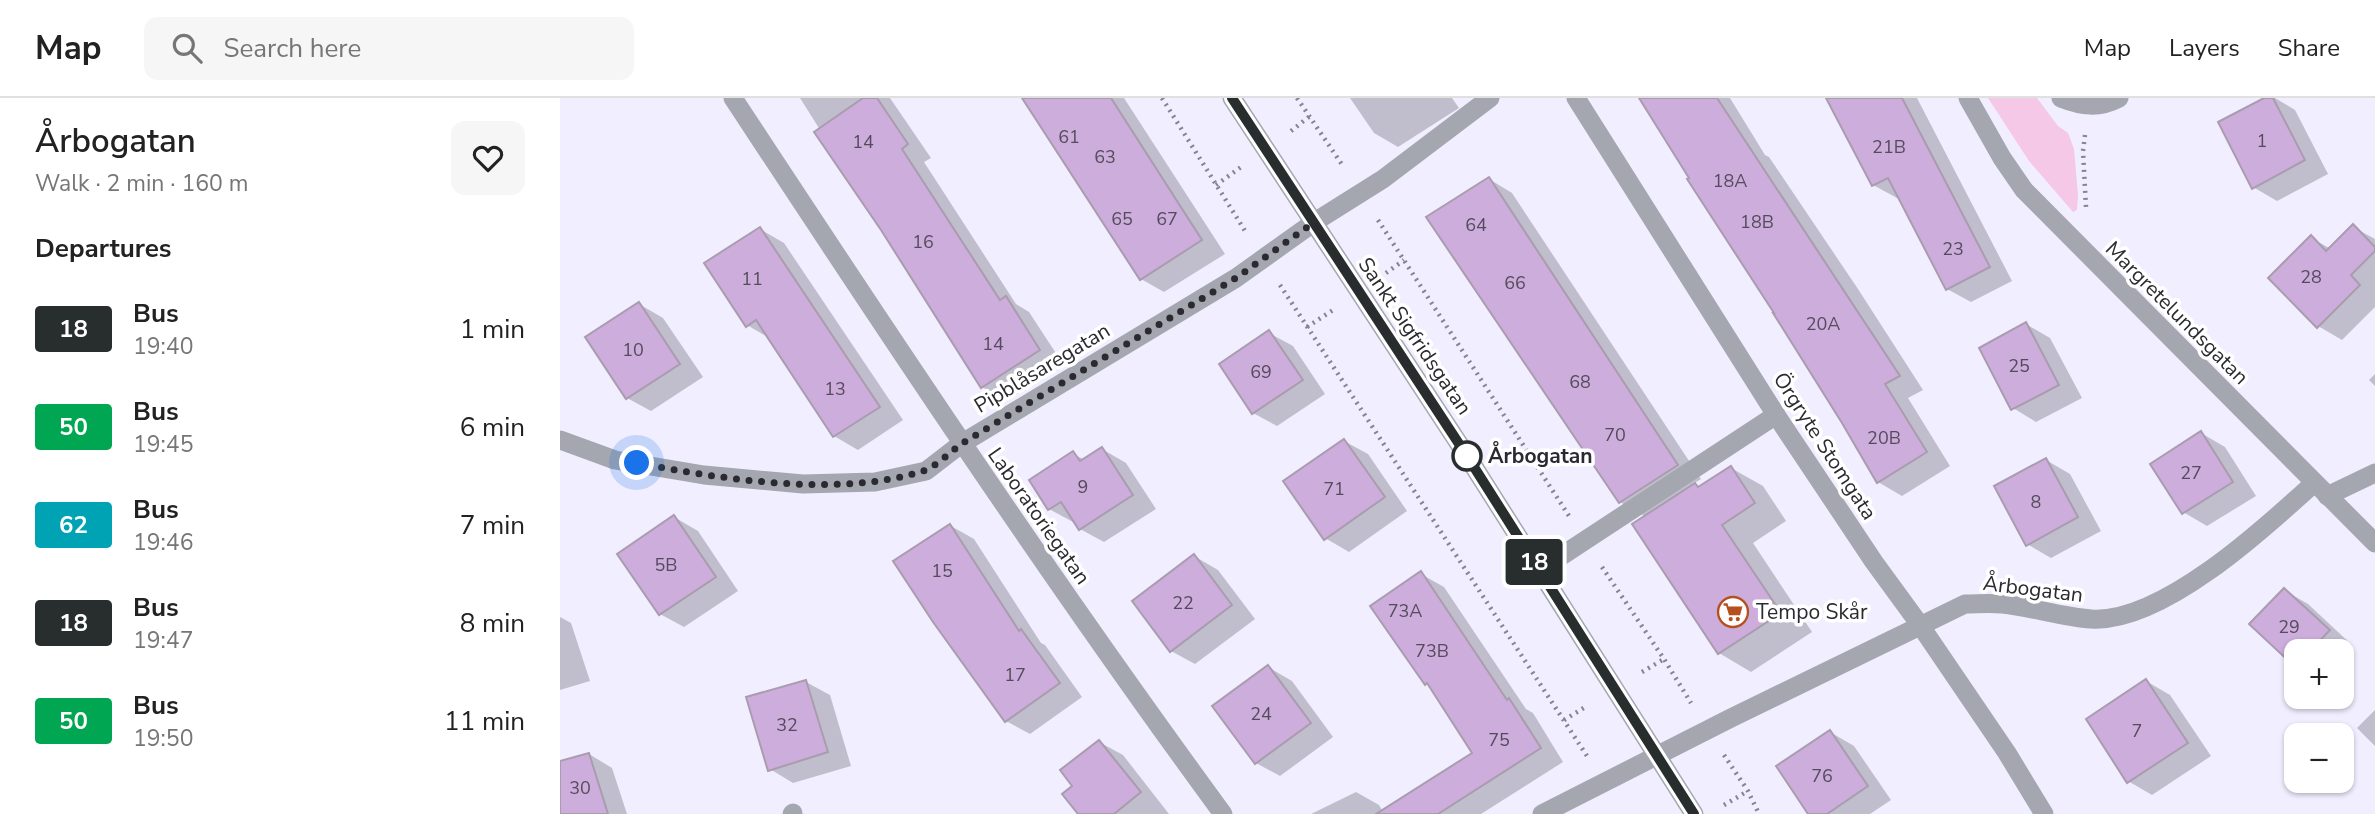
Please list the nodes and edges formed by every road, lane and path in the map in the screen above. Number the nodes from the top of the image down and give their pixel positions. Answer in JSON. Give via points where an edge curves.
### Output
{"nodes":[{"id":1,"x":733,"y":98,"type":"edge"},
{"id":2,"x":1162,"y":98,"type":"edge"},
{"id":3,"x":1232,"y":98,"type":"edge"},
{"id":4,"x":1297,"y":98,"type":"edge"},
{"id":5,"x":1490,"y":98,"type":"edge"},
{"id":6,"x":1576,"y":98,"type":"edge"},
{"id":7,"x":1968,"y":98,"type":"edge"},
{"id":8,"x":2061,"y":98,"type":"edge"},
{"id":9,"x":2119,"y":98,"type":"edge"},
{"id":10,"x":2090,"y":107,"type":"junction"},
{"id":11,"x":1360,"y":192,"type":"junction"},
{"id":12,"x":1313,"y":223,"type":"junction"},
{"id":13,"x":2088,"y":256,"type":"junction"},
{"id":14,"x":1263,"y":260,"type":"junction"},
{"id":15,"x":1776,"y":415,"type":"junction"},
{"id":16,"x":560,"y":440,"type":"edge"},
{"id":17,"x":961,"y":444,"type":"junction"},
{"id":18,"x":2375,"y":473,"type":"edge"},
{"id":19,"x":2320,"y":490,"type":"junction"},
{"id":20,"x":1585,"y":541,"type":"junction"},
{"id":21,"x":2375,"y":543,"type":"edge"},
{"id":22,"x":1540,"y":570,"type":"junction"},
{"id":23,"x":1920,"y":625,"type":"junction"},
{"id":24,"x":1707,"y":730,"type":"junction"},
{"id":25,"x":1657,"y":756,"type":"junction"},
{"id":26,"x":1605,"y":783,"type":"junction"},
{"id":27,"x":1748,"y":791,"type":"junction"},
{"id":28,"x":1718,"y":808,"type":"dead end"},
{"id":29,"x":1223,"y":814,"type":"edge"},
{"id":30,"x":1542,"y":814,"type":"edge"},
{"id":31,"x":1694,"y":814,"type":"edge"},
{"id":32,"x":1759,"y":814,"type":"edge"},
{"id":33,"x":2045,"y":814,"type":"edge"}],
"edges":[{"from":1,"to":17,"type":"street","name":"Laboratoriegatan"},
{"from":2,"to":14,"type":"path"},
{"from":3,"to":12,"type":"street","name":"Sankt Sigfridsgatan"},
{"from":4,"to":11,"type":"path"},
{"from":5,"to":11,"type":"street","name":"Pipblåsaregatan"},
{"from":6,"to":15,"type":"street","name":"Örgryte Stomgata"},
{"from":7,"to":13,"type":"street","name":"Margretelundsgatan","via":[[2024,190]]},
{"from":8,"to":10,"type":"street"},
{"from":9,"to":10,"type":"street"},
{"from":10,"to":13,"type":"path","via":[[2083,151]]},
{"from":11,"to":12,"type":"street","name":"Pipblåsaregatan"},
{"from":11,"to":20,"type":"path"},
{"from":12,"to":14,"type":"street","name":"Pipblåsaregatan"},
{"from":12,"to":22,"type":"street","name":"Sankt Sigfridsgatan"},
{"from":13,"to":19,"type":"street","name":"Margretelundsgatan"},
{"from":14,"to":17,"type":"street","name":"Pipblåsaregatan"},
{"from":14,"to":26,"type":"path"},
{"from":15,"to":20,"type":"street"},
{"from":15,"to":23,"type":"street","name":"Örgryte Stomgata"},
{"from":16,"to":17,"type":"street","name":"Pipblåsaregatan","via":[[615,460],[704,475],[803,484],[875,482],[926,471]]},
{"from":17,"to":29,"type":"street","name":"Laboratoriegatan"},
{"from":18,"to":19,"type":"street","name":"Årbogatan"},
{"from":19,"to":21,"type":"street","name":"Margretelundsgatan"},
{"from":19,"to":23,"type":"street","name":"Årbogatan","via":[[2181,589],[2136,612],[2094,620],[2001,604],[1965,604]]},
{"from":20,"to":22,"type":"street"},
{"from":20,"to":24,"type":"path"},
{"from":22,"to":25,"type":"street","name":"Sankt Sigfridsgatan"},
{"from":23,"to":24,"type":"street","name":"Årbogatan"},
{"from":23,"to":33,"type":"street","name":"Örgryte Stomgata"},
{"from":24,"to":25,"type":"street","name":"Årbogatan"},
{"from":24,"to":27,"type":"path"},
{"from":25,"to":26,"type":"street","name":"Årbogatan"},
{"from":25,"to":31,"type":"street","name":"Sankt Sigfridsgatan"},
{"from":26,"to":30,"type":"street","name":"Årbogatan"},
{"from":27,"to":28,"type":"path"},
{"from":27,"to":32,"type":"path"}]}
